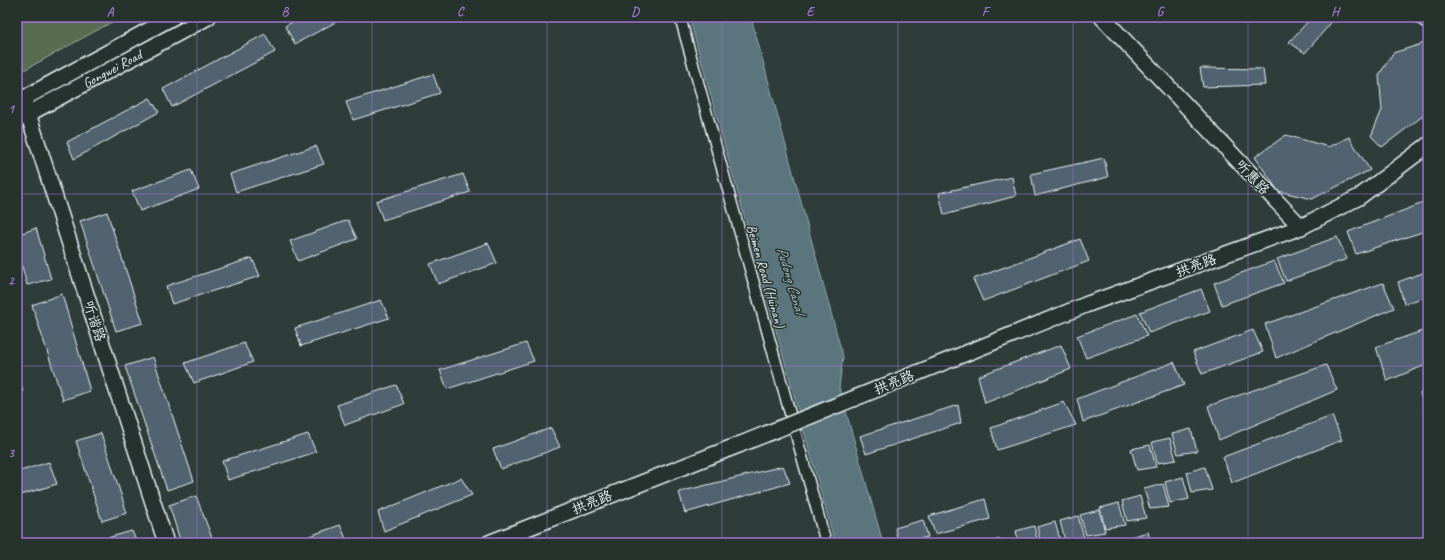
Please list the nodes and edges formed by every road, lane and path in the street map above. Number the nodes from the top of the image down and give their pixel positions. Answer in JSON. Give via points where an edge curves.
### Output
{"nodes":[{"id":1,"x":172,"y":17,"type":"edge"},
{"id":2,"x":208,"y":17,"type":"edge"},
{"id":3,"x":680,"y":17,"type":"edge"},
{"id":4,"x":1102,"y":17,"type":"edge"},
{"id":5,"x":1418,"y":17,"type":"edge"},
{"id":6,"x":1428,"y":24,"type":"edge"},
{"id":7,"x":20,"y":100,"type":"edge"},
{"id":8,"x":23,"y":116,"type":"edge"},
{"id":9,"x":1428,"y":146,"type":"edge"},
{"id":10,"x":1301,"y":228,"type":"junction"},
{"id":11,"x":166,"y":543,"type":"edge"},
{"id":12,"x":489,"y":543,"type":"edge"},
{"id":13,"x":826,"y":543,"type":"edge"}],
"edges":[{"from":1,"to":7,"type":"street","name":"Gongwei Road"},
{"from":2,"to":8,"type":"street","name":"Gongwei Road"},
{"from":3,"to":13,"type":"street","name":"Beimen Road (Huinan)"},
{"from":4,"to":10,"type":"street","name":"听惠路"},
{"from":5,"to":6,"type":"street"},
{"from":7,"to":8,"type":"street","name":"听谐路"},
{"from":8,"to":11,"type":"street","name":"听谐路"},
{"from":9,"to":10,"type":"street","via":[[1359,197]]},
{"from":10,"to":12,"type":"street","name":"拱亮路","bridge":true,"via":[[1088,304]]}]}
